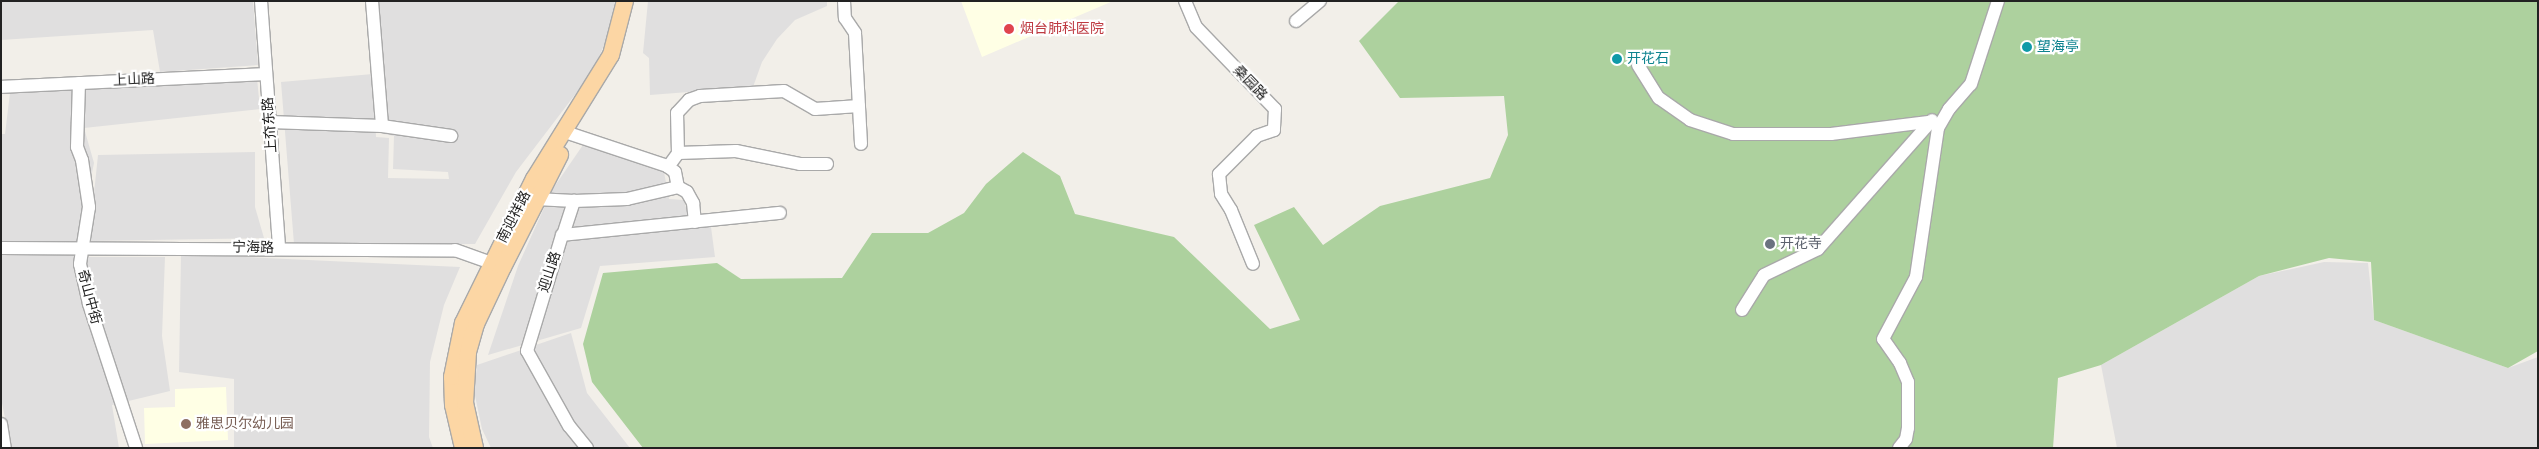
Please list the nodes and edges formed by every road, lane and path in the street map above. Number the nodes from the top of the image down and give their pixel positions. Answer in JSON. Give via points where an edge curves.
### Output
{"nodes":[{"id":1,"x":261,"y":1,"type":"edge"},
{"id":2,"x":372,"y":1,"type":"edge"},
{"id":3,"x":625,"y":1,"type":"edge"},
{"id":4,"x":636,"y":1,"type":"edge"},
{"id":5,"x":844,"y":1,"type":"edge"},
{"id":6,"x":1184,"y":1,"type":"edge"},
{"id":7,"x":1320,"y":1,"type":"edge"},
{"id":8,"x":1998,"y":1,"type":"edge"},
{"id":9,"x":1296,"y":21,"type":"dead end"},
{"id":10,"x":1638,"y":65,"type":"dead end"},
{"id":11,"x":266,"y":74,"type":"junction"},
{"id":12,"x":79,"y":83,"type":"junction"},
{"id":13,"x":1,"y":87,"type":"edge"},
{"id":14,"x":859,"y":106,"type":"junction"},
{"id":15,"x":1949,"y":109,"type":"junction"},
{"id":16,"x":270,"y":122,"type":"junction"},
{"id":17,"x":1928,"y":122,"type":"junction"},
{"id":18,"x":382,"y":126,"type":"junction"},
{"id":19,"x":568,"y":131,"type":"junction"},
{"id":20,"x":451,"y":136,"type":"dead end"},
{"id":21,"x":861,"y":144,"type":"dead end"},
{"id":22,"x":678,"y":153,"type":"junction"},
{"id":23,"x":827,"y":164,"type":"dead end"},
{"id":24,"x":668,"y":167,"type":"junction"},
{"id":25,"x":678,"y":188,"type":"junction"},
{"id":26,"x":536,"y":199,"type":"junction"},
{"id":27,"x":574,"y":201,"type":"junction"},
{"id":28,"x":780,"y":213,"type":"dead end"},
{"id":29,"x":694,"y":222,"type":"junction"},
{"id":30,"x":564,"y":232,"type":"dead end"},
{"id":31,"x":84,"y":246,"type":"junction"},
{"id":32,"x":1,"y":248,"type":"edge"},
{"id":33,"x":279,"y":248,"type":"junction"},
{"id":34,"x":497,"y":264,"type":"junction"},
{"id":35,"x":1253,"y":264,"type":"dead end"},
{"id":36,"x":1742,"y":310,"type":"dead end"},
{"id":37,"x":1,"y":424,"type":"edge"},
{"id":38,"x":5,"y":448,"type":"edge"},
{"id":39,"x":136,"y":448,"type":"edge"},
{"id":40,"x":463,"y":448,"type":"edge"},
{"id":41,"x":475,"y":448,"type":"edge"},
{"id":42,"x":587,"y":448,"type":"edge"},
{"id":43,"x":1899,"y":448,"type":"edge"}],
"edges":[{"from":1,"to":11,"type":"street","name":"上夼东路"},
{"from":2,"to":18,"type":"street"},
{"from":3,"to":19,"type":"main road","name":"南迎祥路","via":[[611,56]]},
{"from":4,"to":19,"type":"main road","name":"南迎祥路","via":[[622,56]]},
{"from":5,"to":14,"type":"street","via":[[845,18],[855,33]]},
{"from":6,"to":35,"type":"street","name":"桑园路","via":[[1196,27],[1275,109],[1274,130],[1257,136],[1219,174],[1221,194]]},
{"from":7,"to":9,"type":"street"},
{"from":8,"to":15,"type":"street","via":[[1971,84]]},
{"from":10,"to":17,"type":"street","via":[[1659,98],[1690,120],[1733,134],[1831,134]]},
{"from":11,"to":12,"type":"street","name":"上山路"},
{"from":11,"to":16,"type":"street","name":"上夼东路"},
{"from":12,"to":13,"type":"street","name":"上山路"},
{"from":12,"to":31,"type":"street","name":"奇山中街","via":[[77,147],[89,207]]},
{"from":14,"to":21,"type":"street"},
{"from":14,"to":22,"type":"street","via":[[815,109],[784,91],[700,96],[689,100],[677,113]]},
{"from":15,"to":17,"type":"street"},
{"from":15,"to":43,"type":"street","via":[[1938,128],[1916,276],[1882,339],[1908,382],[1908,428],[1906,439]]},
{"from":16,"to":18,"type":"street"},
{"from":16,"to":33,"type":"street","name":"上夼东路"},
{"from":17,"to":36,"type":"street","via":[[1818,249],[1764,275]]},
{"from":18,"to":20,"type":"street"},
{"from":19,"to":24,"type":"street"},
{"from":19,"to":26,"type":"main road","name":"南迎祥路"},
{"from":19,"to":34,"type":"main road","name":"南迎祥路"},
{"from":22,"to":23,"type":"street","via":[[736,151],[800,164]]},
{"from":22,"to":24,"type":"street"},
{"from":24,"to":25,"type":"street","via":[[675,172]]},
{"from":25,"to":27,"type":"street","via":[[626,199]]},
{"from":25,"to":29,"type":"street","via":[[687,192],[693,203]]},
{"from":26,"to":27,"type":"street"},
{"from":26,"to":34,"type":"main road","name":"南迎祥路"},
{"from":27,"to":30,"type":"street"},
{"from":28,"to":29,"type":"street","name":"迎山路"},
{"from":29,"to":42,"type":"street","name":"迎山路","via":[[562,235],[526,351],[569,426]]},
{"from":31,"to":32,"type":"street","name":"宁海路"},
{"from":31,"to":33,"type":"street","name":"宁海路"},
{"from":31,"to":39,"type":"street","name":"奇山中街","via":[[80,264],[90,304]]},
{"from":33,"to":34,"type":"street","name":"宁海路","via":[[456,250]]},
{"from":34,"to":40,"type":"main road","name":"南迎祥路","via":[[463,323],[455,351],[453,405]]},
{"from":34,"to":41,"type":"main road","name":"南迎祥路","via":[[476,324],[464,377],[465,403]]},
{"from":37,"to":38,"type":"street"}]}
